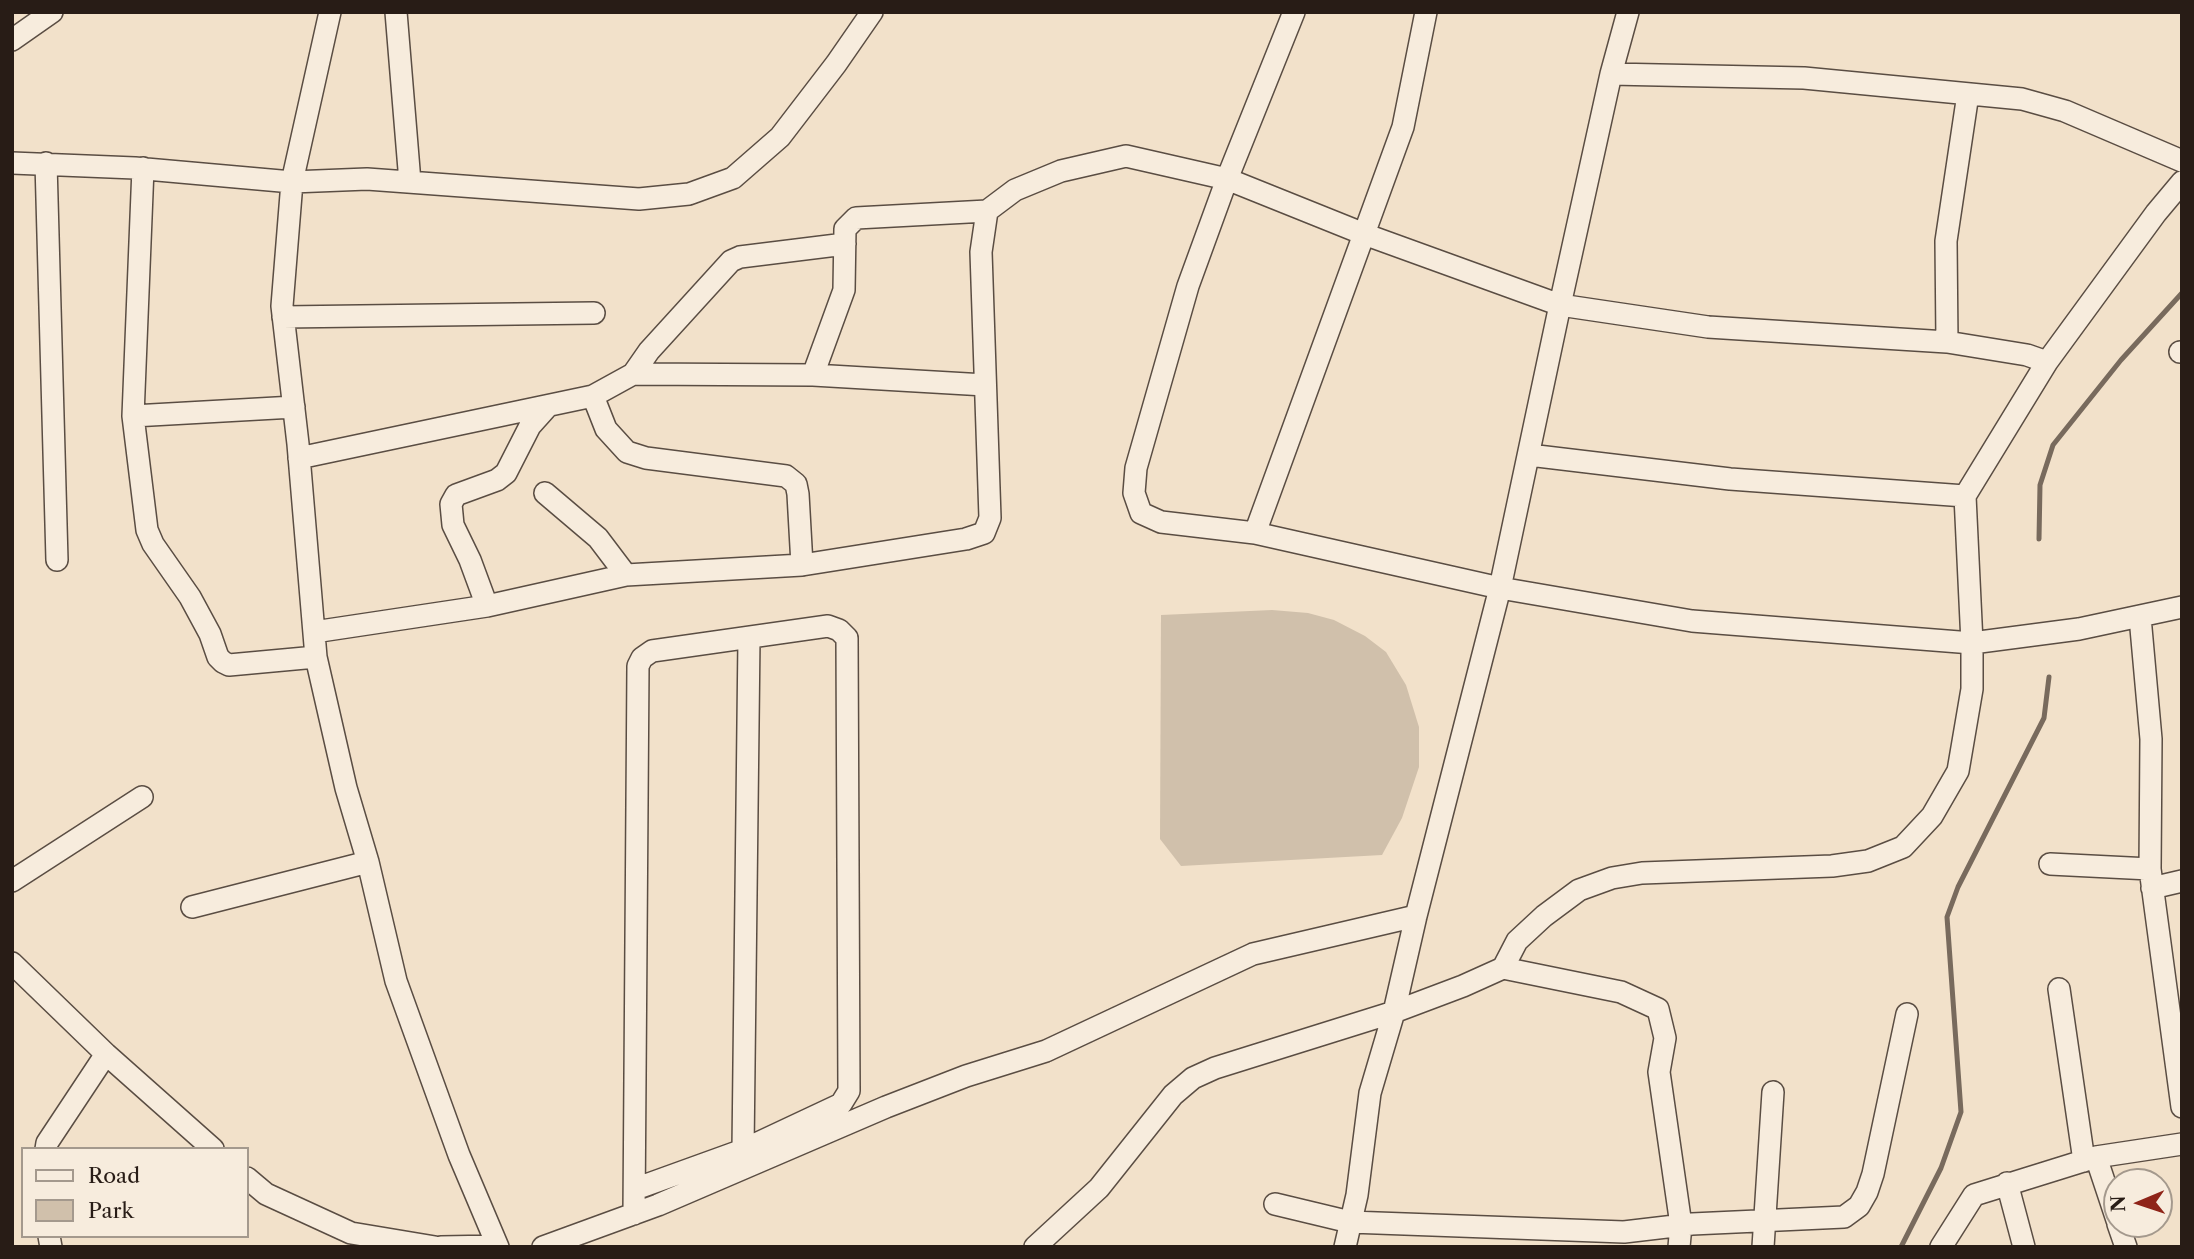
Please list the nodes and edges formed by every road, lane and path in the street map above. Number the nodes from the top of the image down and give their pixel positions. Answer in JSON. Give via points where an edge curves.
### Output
{"nodes":[{"id":1,"x":52,"y":12,"type":"edge"},
{"id":2,"x":330,"y":12,"type":"edge"},
{"id":3,"x":396,"y":12,"type":"edge"},
{"id":4,"x":872,"y":12,"type":"edge"},
{"id":5,"x":1294,"y":12,"type":"edge"},
{"id":6,"x":1426,"y":12,"type":"edge"},
{"id":7,"x":1628,"y":12,"type":"edge"},
{"id":8,"x":12,"y":40,"type":"edge"},
{"id":9,"x":1611,"y":74,"type":"junction"},
{"id":10,"x":1968,"y":94,"type":"junction"},
{"id":11,"x":2182,"y":161,"type":"edge"},
{"id":12,"x":12,"y":163,"type":"edge"},
{"id":13,"x":46,"y":163,"type":"junction"},
{"id":14,"x":143,"y":168,"type":"junction"},
{"id":15,"x":1227,"y":179,"type":"junction"},
{"id":16,"x":292,"y":182,"type":"junction"},
{"id":17,"x":410,"y":182,"type":"junction"},
{"id":18,"x":2182,"y":182,"type":"edge"},
{"id":19,"x":987,"y":211,"type":"junction"},
{"id":20,"x":1364,"y":234,"type":"junction"},
{"id":21,"x":845,"y":244,"type":"junction"},
{"id":22,"x":1560,"y":305,"type":"junction"},
{"id":23,"x":594,"y":313,"type":"dead end"},
{"id":24,"x":283,"y":317,"type":"junction"},
{"id":25,"x":1947,"y":342,"type":"junction"},
{"id":26,"x":2048,"y":362,"type":"junction"},
{"id":27,"x":633,"y":374,"type":"junction"},
{"id":28,"x":813,"y":375,"type":"junction"},
{"id":29,"x":985,"y":385,"type":"junction"},
{"id":30,"x":593,"y":396,"type":"junction"},
{"id":31,"x":548,"y":405,"type":"junction"},
{"id":32,"x":294,"y":407,"type":"junction"},
{"id":33,"x":133,"y":416,"type":"junction"},
{"id":34,"x":1529,"y":455,"type":"junction"},
{"id":35,"x":299,"y":458,"type":"junction"},
{"id":36,"x":545,"y":493,"type":"dead end"},
{"id":37,"x":1965,"y":496,"type":"junction"},
{"id":38,"x":1255,"y":533,"type":"junction"},
{"id":39,"x":57,"y":560,"type":"dead end"},
{"id":40,"x":802,"y":565,"type":"junction"},
{"id":41,"x":626,"y":575,"type":"junction"},
{"id":42,"x":1500,"y":588,"type":"junction"},
{"id":43,"x":488,"y":606,"type":"junction"},
{"id":44,"x":2182,"y":607,"type":"edge"},
{"id":45,"x":2140,"y":617,"type":"junction"},
{"id":46,"x":314,"y":632,"type":"junction"},
{"id":47,"x":749,"y":638,"type":"junction"},
{"id":48,"x":1972,"y":643,"type":"junction"},
{"id":49,"x":316,"y":657,"type":"junction"},
{"id":50,"x":142,"y":797,"type":"dead end"},
{"id":51,"x":368,"y":862,"type":"junction"},
{"id":52,"x":2050,"y":864,"type":"dead end"},
{"id":53,"x":2151,"y":878,"type":"junction"},
{"id":54,"x":12,"y":881,"type":"edge"},
{"id":55,"x":2182,"y":881,"type":"edge"},
{"id":56,"x":191,"y":907,"type":"dead end"},
{"id":57,"x":1416,"y":916,"type":"junction"},
{"id":58,"x":12,"y":963,"type":"edge"},
{"id":59,"x":1503,"y":968,"type":"junction"},
{"id":60,"x":2059,"y":989,"type":"dead end"},
{"id":61,"x":1394,"y":1012,"type":"junction"},
{"id":62,"x":1907,"y":1014,"type":"dead end"},
{"id":63,"x":106,"y":1054,"type":"junction"},
{"id":64,"x":1773,"y":1092,"type":"dead end"},
{"id":65,"x":2182,"y":1107,"type":"edge"},
{"id":66,"x":2182,"y":1144,"type":"edge"},
{"id":67,"x":46,"y":1147,"type":"edge"},
{"id":68,"x":211,"y":1147,"type":"edge"},
{"id":69,"x":743,"y":1150,"type":"junction"},
{"id":70,"x":2090,"y":1159,"type":"junction"},
{"id":71,"x":248,"y":1179,"type":"edge"},
{"id":72,"x":2007,"y":1183,"type":"junction"},
{"id":73,"x":2103,"y":1188,"type":"edge"},
{"id":74,"x":635,"y":1189,"type":"junction"},
{"id":75,"x":1275,"y":1204,"type":"dead end"},
{"id":76,"x":634,"y":1214,"type":"junction"},
{"id":77,"x":1766,"y":1219,"type":"junction"},
{"id":78,"x":1350,"y":1222,"type":"junction"},
{"id":79,"x":1681,"y":1225,"type":"junction"},
{"id":80,"x":1622,"y":1239,"type":"edge"},
{"id":81,"x":498,"y":1246,"type":"edge"},
{"id":82,"x":435,"y":1247,"type":"edge"},
{"id":83,"x":441,"y":1247,"type":"edge"},
{"id":84,"x":543,"y":1247,"type":"edge"},
{"id":85,"x":1035,"y":1247,"type":"edge"},
{"id":86,"x":1345,"y":1247,"type":"edge"},
{"id":87,"x":1679,"y":1247,"type":"edge"},
{"id":88,"x":1763,"y":1247,"type":"edge"},
{"id":89,"x":1941,"y":1247,"type":"edge"},
{"id":90,"x":2024,"y":1247,"type":"edge"}],
"edges":[{"from":1,"to":8,"type":"street"},
{"from":2,"to":16,"type":"street"},
{"from":3,"to":17,"type":"street"},
{"from":4,"to":17,"type":"street","via":[[780,136],[733,178],[689,194],[639,199]]},
{"from":5,"to":15,"type":"street"},
{"from":6,"to":20,"type":"street","via":[[1403,127]]},
{"from":7,"to":9,"type":"street"},
{"from":9,"to":10,"type":"street","via":[[1804,78]]},
{"from":9,"to":22,"type":"street"},
{"from":10,"to":11,"type":"street","via":[[2022,99],[2065,111]]},
{"from":10,"to":25,"type":"street","via":[[1946,241]]},
{"from":12,"to":13,"type":"street"},
{"from":13,"to":14,"type":"street"},
{"from":13,"to":39,"type":"street"},
{"from":14,"to":16,"type":"street"},
{"from":14,"to":33,"type":"street"},
{"from":15,"to":19,"type":"street","via":[[1126,156],[1061,170],[1015,190]]},
{"from":15,"to":20,"type":"street"},
{"from":15,"to":38,"type":"street","via":[[1188,286],[1136,468],[1134,493],[1141,513],[1161,522]]},
{"from":16,"to":17,"type":"street"},
{"from":16,"to":24,"type":"street"},
{"from":18,"to":26,"type":"street"},
{"from":19,"to":21,"type":"street","via":[[856,218],[845,229]]},
{"from":19,"to":29,"type":"street","via":[[981,252]]},
{"from":20,"to":22,"type":"street"},
{"from":20,"to":38,"type":"street"},
{"from":21,"to":27,"type":"street","via":[[731,261]]},
{"from":21,"to":28,"type":"street","via":[[844,290]]},
{"from":22,"to":25,"type":"street","via":[[1708,327]]},
{"from":22,"to":34,"type":"street"},
{"from":23,"to":24,"type":"street"},
{"from":24,"to":32,"type":"street"},
{"from":25,"to":26,"type":"street"},
{"from":26,"to":37,"type":"street"},
{"from":27,"to":28,"type":"street"},
{"from":27,"to":30,"type":"street"},
{"from":28,"to":29,"type":"street"},
{"from":29,"to":40,"type":"street","via":[[990,518],[984,533]]},
{"from":30,"to":31,"type":"street"},
{"from":30,"to":40,"type":"street","via":[[606,429],[627,452],[786,476],[796,484]]},
{"from":31,"to":35,"type":"street"},
{"from":31,"to":43,"type":"street","via":[[530,426],[506,473],[456,495],[451,505],[453,525]]},
{"from":32,"to":33,"type":"street"},
{"from":32,"to":35,"type":"street"},
{"from":33,"to":49,"type":"street","via":[[147,530],[190,597],[218,657],[229,665]]},
{"from":34,"to":37,"type":"street","via":[[1730,479]]},
{"from":34,"to":42,"type":"street"},
{"from":35,"to":46,"type":"street"},
{"from":36,"to":41,"type":"street","via":[[598,538]]},
{"from":37,"to":48,"type":"street"},
{"from":38,"to":42,"type":"street"},
{"from":40,"to":41,"type":"street"},
{"from":41,"to":43,"type":"street"},
{"from":42,"to":48,"type":"street","via":[[1692,621]]},
{"from":42,"to":57,"type":"street"},
{"from":43,"to":46,"type":"street"},
{"from":44,"to":45,"type":"street"},
{"from":45,"to":48,"type":"street"},
{"from":45,"to":53,"type":"street","via":[[2151,739]]},
{"from":46,"to":49,"type":"street"},
{"from":47,"to":69,"type":"street"},
{"from":47,"to":69,"type":"street","via":[[828,626],[847,638],[849,1091],[841,1104]]},
{"from":47,"to":74,"type":"street","via":[[652,651],[638,666]]},
{"from":48,"to":59,"type":"street","via":[[1972,689],[1958,771],[1932,816],[1903,847],[1868,861],[1832,866],[1612,878],[1579,890],[1544,916],[1517,941]]},
{"from":49,"to":51,"type":"street"},
{"from":50,"to":54,"type":"street"},
{"from":51,"to":56,"type":"street"},
{"from":51,"to":81,"type":"street","via":[[396,981],[459,1155]]},
{"from":52,"to":53,"type":"street"},
{"from":53,"to":55,"type":"street"},
{"from":53,"to":65,"type":"street"},
{"from":57,"to":61,"type":"street"},
{"from":57,"to":76,"type":"street","via":[[1253,954],[1046,1051],[887,1107]]},
{"from":58,"to":63,"type":"street"},
{"from":59,"to":61,"type":"street"},
{"from":59,"to":79,"type":"street","via":[[1621,992],[1658,1009],[1665,1038],[1659,1072],[1662,1106]]},
{"from":60,"to":70,"type":"street"},
{"from":61,"to":78,"type":"street","via":[[1370,1093]]},
{"from":61,"to":85,"type":"street","via":[[1193,1078],[1173,1095],[1100,1188]]},
{"from":62,"to":77,"type":"street","via":[[1873,1174],[1859,1206],[1844,1217]]},
{"from":63,"to":67,"type":"street"},
{"from":63,"to":68,"type":"street"},
{"from":64,"to":77,"type":"street"},
{"from":66,"to":70,"type":"street"},
{"from":69,"to":74,"type":"street"},
{"from":70,"to":72,"type":"street"},
{"from":70,"to":73,"type":"street"},
{"from":71,"to":82,"type":"street","via":[[265,1194],[351,1233]]},
{"from":72,"to":89,"type":"street","via":[[1974,1195]]},
{"from":72,"to":90,"type":"street"},
{"from":74,"to":76,"type":"street"},
{"from":75,"to":78,"type":"street"},
{"from":76,"to":84,"type":"street"},
{"from":77,"to":79,"type":"street"},
{"from":77,"to":88,"type":"street"},
{"from":78,"to":80,"type":"street"},
{"from":78,"to":86,"type":"street"},
{"from":79,"to":80,"type":"street"},
{"from":79,"to":87,"type":"street"},
{"from":81,"to":83,"type":"street"}]}
